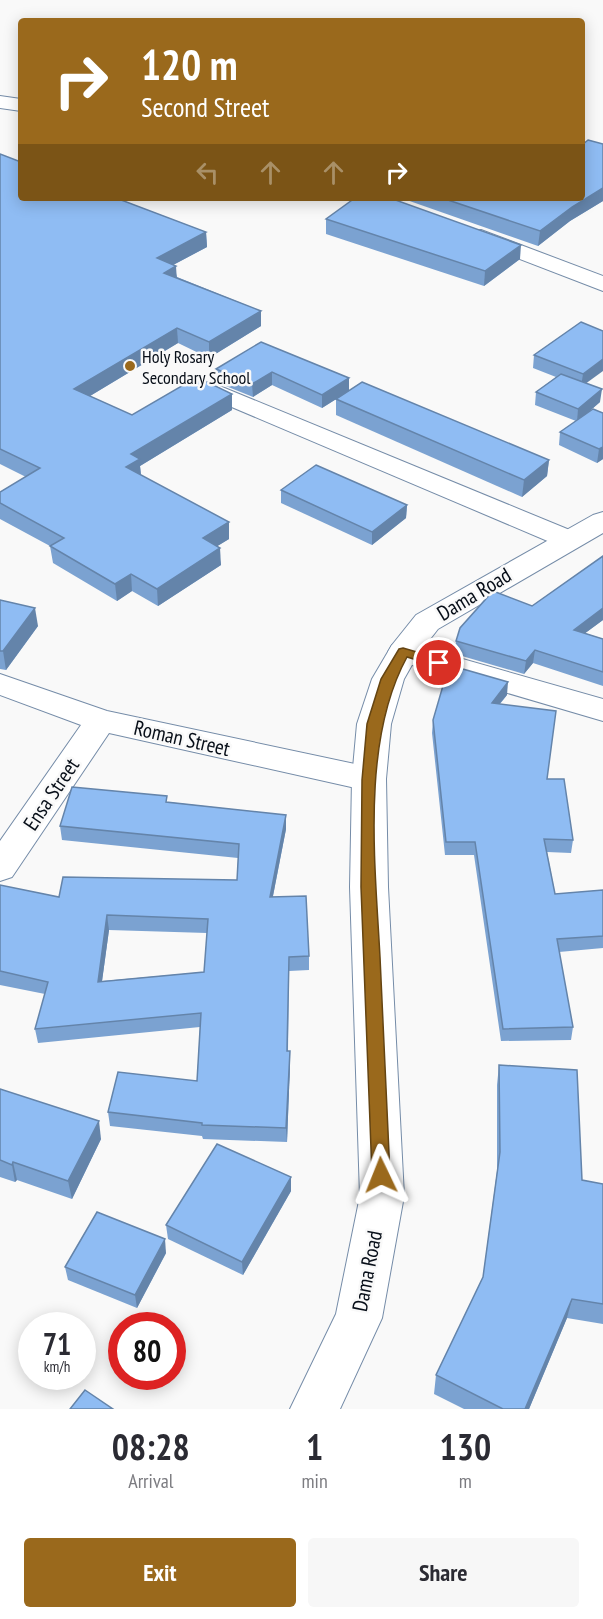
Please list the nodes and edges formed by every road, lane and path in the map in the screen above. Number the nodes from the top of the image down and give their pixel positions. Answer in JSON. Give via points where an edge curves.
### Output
{"nodes":[{"id":1,"x":0,"y":102,"type":"edge"},
{"id":2,"x":18,"y":105,"type":"edge"},
{"id":3,"x":459,"y":228,"type":"edge"},
{"id":4,"x":603,"y":284,"type":"edge"},
{"id":5,"x":210,"y":389,"type":"edge"},
{"id":6,"x":603,"y":521,"type":"edge"},
{"id":7,"x":567,"y":539,"type":"junction"},
{"id":8,"x":403,"y":652,"type":"junction"},
{"id":9,"x":0,"y":684,"type":"edge"},
{"id":10,"x":603,"y":710,"type":"edge"},
{"id":11,"x":101,"y":720,"type":"junction"},
{"id":12,"x":369,"y":780,"type":"junction"},
{"id":13,"x":0,"y":868,"type":"edge"},
{"id":14,"x":314,"y":1409,"type":"edge"}],
"edges":[{"from":1,"to":2,"type":"street"},
{"from":3,"to":4,"type":"street"},
{"from":5,"to":7,"type":"street"},
{"from":6,"to":7,"type":"highway","name":"Dama Road"},
{"from":7,"to":8,"type":"highway","name":"Dama Road","via":[[428,622]]},
{"from":8,"to":10,"type":"street"},
{"from":8,"to":12,"type":"highway","name":"Dama Road","via":[[388,679],[374,724]]},
{"from":9,"to":11,"type":"street","name":"Roman Street"},
{"from":11,"to":12,"type":"street","name":"Roman Street"},
{"from":11,"to":13,"type":"street","name":"Ensa Street"},
{"from":12,"to":14,"type":"highway","name":"Dama Road","via":[[369,887],[382,1196],[359,1318]]}]}
